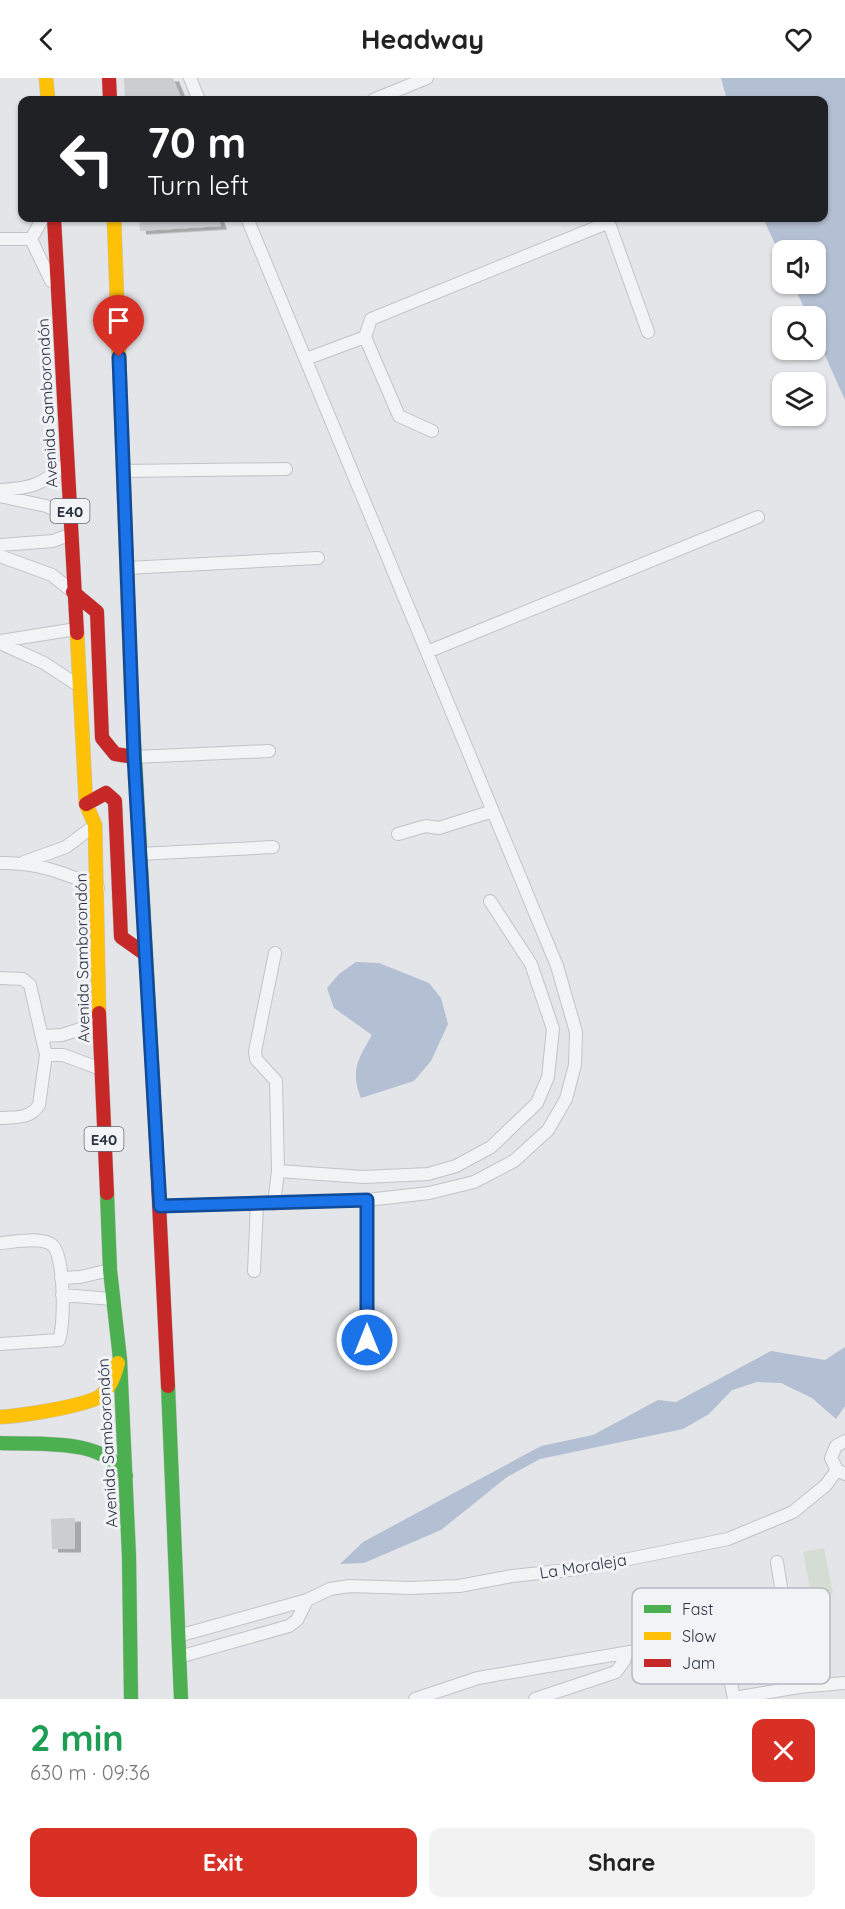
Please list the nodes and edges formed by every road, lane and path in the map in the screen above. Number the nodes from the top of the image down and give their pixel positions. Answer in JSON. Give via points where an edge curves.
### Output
{"nodes":[{"id":1,"x":46,"y":78,"type":"edge"},
{"id":2,"x":109,"y":78,"type":"edge"},
{"id":3,"x":190,"y":78,"type":"edge"},
{"id":4,"x":427,"y":78,"type":"edge"},
{"id":5,"x":48,"y":96,"type":"edge"},
{"id":6,"x":110,"y":96,"type":"edge"},
{"id":7,"x":197,"y":96,"type":"edge"},
{"id":8,"x":383,"y":96,"type":"edge"},
{"id":9,"x":41,"y":222,"type":"edge"},
{"id":10,"x":54,"y":222,"type":"edge"},
{"id":11,"x":114,"y":222,"type":"edge"},
{"id":12,"x":249,"y":222,"type":"edge"},
{"id":13,"x":0,"y":239,"type":"edge"},
{"id":14,"x":31,"y":239,"type":"junction"},
{"id":15,"x":58,"y":295,"type":"junction"},
{"id":16,"x":648,"y":332,"type":"dead end"},
{"id":17,"x":365,"y":337,"type":"junction"},
{"id":18,"x":306,"y":359,"type":"junction"},
{"id":19,"x":432,"y":431,"type":"dead end"},
{"id":20,"x":67,"y":463,"type":"junction"},
{"id":21,"x":286,"y":469,"type":"dead end"},
{"id":22,"x":123,"y":471,"type":"junction"},
{"id":23,"x":0,"y":490,"type":"edge"},
{"id":24,"x":0,"y":496,"type":"edge"},
{"id":25,"x":70,"y":516,"type":"junction"},
{"id":26,"x":758,"y":517,"type":"dead end"},
{"id":27,"x":71,"y":534,"type":"junction"},
{"id":28,"x":0,"y":546,"type":"edge"},
{"id":29,"x":0,"y":556,"type":"edge"},
{"id":30,"x":318,"y":558,"type":"dead end"},
{"id":31,"x":127,"y":568,"type":"junction"},
{"id":32,"x":74,"y":592,"type":"junction"},
{"id":33,"x":76,"y":629,"type":"junction"},
{"id":34,"x":0,"y":642,"type":"edge"},
{"id":35,"x":427,"y":652,"type":"junction"},
{"id":36,"x":79,"y":686,"type":"junction"},
{"id":37,"x":268,"y":751,"type":"dead end"},
{"id":38,"x":134,"y":756,"type":"junction"},
{"id":39,"x":86,"y":804,"type":"junction"},
{"id":40,"x":493,"y":811,"type":"junction"},
{"id":41,"x":94,"y":825,"type":"junction"},
{"id":42,"x":398,"y":834,"type":"dead end"},
{"id":43,"x":273,"y":847,"type":"dead end"},
{"id":44,"x":139,"y":854,"type":"junction"},
{"id":45,"x":24,"y":862,"type":"junction"},
{"id":46,"x":0,"y":863,"type":"edge"},
{"id":47,"x":98,"y":888,"type":"junction"},
{"id":48,"x":490,"y":901,"type":"dead end"},
{"id":49,"x":275,"y":953,"type":"dead end"},
{"id":50,"x":145,"y":954,"type":"junction"},
{"id":51,"x":0,"y":978,"type":"edge"},
{"id":52,"x":99,"y":1023,"type":"junction"},
{"id":53,"x":44,"y":1036,"type":"junction"},
{"id":54,"x":46,"y":1054,"type":"junction"},
{"id":55,"x":101,"y":1070,"type":"junction"},
{"id":56,"x":0,"y":1118,"type":"edge"},
{"id":57,"x":278,"y":1171,"type":"junction"},
{"id":58,"x":367,"y":1200,"type":"junction"},
{"id":59,"x":274,"y":1203,"type":"junction"},
{"id":60,"x":256,"y":1204,"type":"junction"},
{"id":61,"x":160,"y":1206,"type":"junction"},
{"id":62,"x":0,"y":1243,"type":"edge"},
{"id":63,"x":110,"y":1270,"type":"junction"},
{"id":64,"x":254,"y":1271,"type":"dead end"},
{"id":65,"x":61,"y":1278,"type":"junction"},
{"id":66,"x":62,"y":1296,"type":"junction"},
{"id":67,"x":112,"y":1299,"type":"junction"},
{"id":68,"x":367,"y":1340,"type":"dead end"},
{"id":69,"x":0,"y":1344,"type":"edge"},
{"id":70,"x":120,"y":1359,"type":"junction"},
{"id":71,"x":0,"y":1417,"type":"edge"},
{"id":72,"x":845,"y":1441,"type":"edge"},
{"id":73,"x":0,"y":1443,"type":"edge"},
{"id":74,"x":841,"y":1472,"type":"edge"},
{"id":75,"x":126,"y":1476,"type":"junction"},
{"id":76,"x":777,"y":1562,"type":"dead end"},
{"id":77,"x":781,"y":1588,"type":"edge"},
{"id":78,"x":307,"y":1600,"type":"junction"},
{"id":79,"x":253,"y":1613,"type":"junction"},
{"id":80,"x":259,"y":1634,"type":"junction"},
{"id":81,"x":178,"y":1636,"type":"junction"},
{"id":82,"x":632,"y":1652,"type":"edge"},
{"id":83,"x":626,"y":1653,"type":"junction"},
{"id":84,"x":179,"y":1657,"type":"junction"},
{"id":85,"x":845,"y":1683,"type":"edge"},
{"id":86,"x":731,"y":1684,"type":"edge"},
{"id":87,"x":798,"y":1684,"type":"edge"},
{"id":88,"x":799,"y":1687,"type":"junction"},
{"id":89,"x":131,"y":1699,"type":"edge"},
{"id":90,"x":181,"y":1699,"type":"edge"},
{"id":91,"x":415,"y":1699,"type":"edge"},
{"id":92,"x":535,"y":1699,"type":"edge"},
{"id":93,"x":734,"y":1699,"type":"edge"}],
"edges":[{"from":1,"to":5,"type":"main road"},
{"from":2,"to":6,"type":"main road"},
{"from":3,"to":7,"type":"street"},
{"from":4,"to":8,"type":"street"},
{"from":9,"to":14,"type":"street"},
{"from":10,"to":15,"type":"main road","name":"Avenida Samborondón","number":"E40"},
{"from":11,"to":22,"type":"main road"},
{"from":12,"to":18,"type":"street"},
{"from":13,"to":14,"type":"street"},
{"from":14,"to":15,"type":"street"},
{"from":15,"to":20,"type":"main road","name":"Avenida Samborondón","number":"E40"},
{"from":16,"to":17,"type":"street","via":[[610,226],[606,224],[371,319]]},
{"from":17,"to":18,"type":"street"},
{"from":17,"to":19,"type":"street","via":[[399,416]]},
{"from":18,"to":35,"type":"street"},
{"from":20,"to":23,"type":"street","via":[[32,488]]},
{"from":20,"to":25,"type":"main road","name":"Avenida Samborondón","number":"E40"},
{"from":21,"to":22,"type":"street"},
{"from":22,"to":31,"type":"main road"},
{"from":24,"to":25,"type":"street","via":[[46,506]]},
{"from":25,"to":27,"type":"main road","name":"Avenida Samborondón","number":"E40"},
{"from":26,"to":35,"type":"street"},
{"from":27,"to":28,"type":"street","via":[[53,541]]},
{"from":27,"to":32,"type":"main road","name":"Avenida Samborondón","number":"E40"},
{"from":29,"to":32,"type":"street","via":[[52,574]]},
{"from":30,"to":31,"type":"street"},
{"from":31,"to":38,"type":"main road"},
{"from":32,"to":33,"type":"main road","name":"Avenida Samborondón","number":"E40"},
{"from":32,"to":38,"type":"main road","via":[[97,612],[102,738],[115,754]]},
{"from":33,"to":34,"type":"street"},
{"from":33,"to":36,"type":"main road","name":"Avenida Samborondón","number":"E40"},
{"from":34,"to":36,"type":"street","via":[[54,668]]},
{"from":35,"to":40,"type":"street"},
{"from":36,"to":39,"type":"main road","name":"Avenida Samborondón","number":"E40"},
{"from":37,"to":38,"type":"street"},
{"from":38,"to":44,"type":"main road"},
{"from":39,"to":41,"type":"main road","name":"Avenida Samborondón","number":"E40"},
{"from":39,"to":50,"type":"main road","via":[[106,793],[115,801],[121,937]]},
{"from":40,"to":42,"type":"street","via":[[439,828],[426,826]]},
{"from":40,"to":58,"type":"street","via":[[557,966],[576,1032],[575,1065],[566,1100],[548,1130],[514,1161],[474,1182],[429,1193]]},
{"from":41,"to":45,"type":"street","via":[[66,847]]},
{"from":41,"to":47,"type":"main road","name":"Avenida Samborondón","number":"E40"},
{"from":43,"to":44,"type":"street"},
{"from":44,"to":50,"type":"main road"},
{"from":45,"to":46,"type":"street"},
{"from":45,"to":47,"type":"street","via":[[67,873]]},
{"from":47,"to":52,"type":"main road","name":"Avenida Samborondón","number":"E40"},
{"from":48,"to":57,"type":"street","via":[[531,964],[553,1029],[548,1077],[537,1103],[491,1147],[456,1166],[428,1174],[363,1176]]},
{"from":49,"to":57,"type":"street","via":[[255,1051],[256,1059],[276,1082]]},
{"from":50,"to":61,"type":"main road"},
{"from":51,"to":53,"type":"street","via":[[23,979],[30,985]]},
{"from":52,"to":53,"type":"street","via":[[62,1035]]},
{"from":52,"to":55,"type":"main road","name":"Avenida Samborondón","number":"E40"},
{"from":53,"to":54,"type":"street"},
{"from":54,"to":55,"type":"street","via":[[63,1055]]},
{"from":54,"to":56,"type":"street","via":[[39,1105],[34,1112]]},
{"from":55,"to":63,"type":"main road","name":"Avenida Samborondón","number":"E40"},
{"from":57,"to":59,"type":"street"},
{"from":58,"to":59,"type":"street"},
{"from":58,"to":68,"type":"street"},
{"from":59,"to":60,"type":"street"},
{"from":60,"to":61,"type":"street"},
{"from":60,"to":64,"type":"street"},
{"from":61,"to":81,"type":"main road"},
{"from":62,"to":65,"type":"street","via":[[44,1241],[54,1245]]},
{"from":63,"to":65,"type":"street"},
{"from":63,"to":67,"type":"main road","name":"Avenida Samborondón","number":"E40"},
{"from":65,"to":66,"type":"street"},
{"from":66,"to":67,"type":"street"},
{"from":66,"to":69,"type":"street","via":[[59,1340]]},
{"from":67,"to":70,"type":"main road","name":"Avenida Samborondón","number":"E40"},
{"from":70,"to":71,"type":"main road","via":[[114,1379],[97,1398],[21,1416]]},
{"from":70,"to":75,"type":"main road","name":"Avenida Samborondón","number":"E40"},
{"from":72,"to":74,"type":"street","via":[[832,1452],[833,1465]]},
{"from":73,"to":75,"type":"main road","via":[[90,1449],[111,1457]]},
{"from":74,"to":78,"type":"street","name":"La Moraleja","via":[[793,1512],[728,1539],[579,1569],[459,1586],[350,1586],[330,1589]]},
{"from":75,"to":89,"type":"main road","name":"Avenida Samborondón","number":"E40"},
{"from":76,"to":77,"type":"street"},
{"from":78,"to":79,"type":"street","name":"La Moraleja"},
{"from":78,"to":80,"type":"street","via":[[293,1624]]},
{"from":79,"to":80,"type":"street"},
{"from":79,"to":81,"type":"street","name":"La Moraleja"},
{"from":80,"to":84,"type":"street"},
{"from":81,"to":84,"type":"main road"},
{"from":82,"to":83,"type":"street"},
{"from":83,"to":91,"type":"street","via":[[478,1678]]},
{"from":83,"to":92,"type":"street","via":[[616,1672]]},
{"from":84,"to":90,"type":"main road"},
{"from":85,"to":88,"type":"street"},
{"from":86,"to":93,"type":"street"},
{"from":87,"to":88,"type":"street"},
{"from":88,"to":93,"type":"street"}]}
